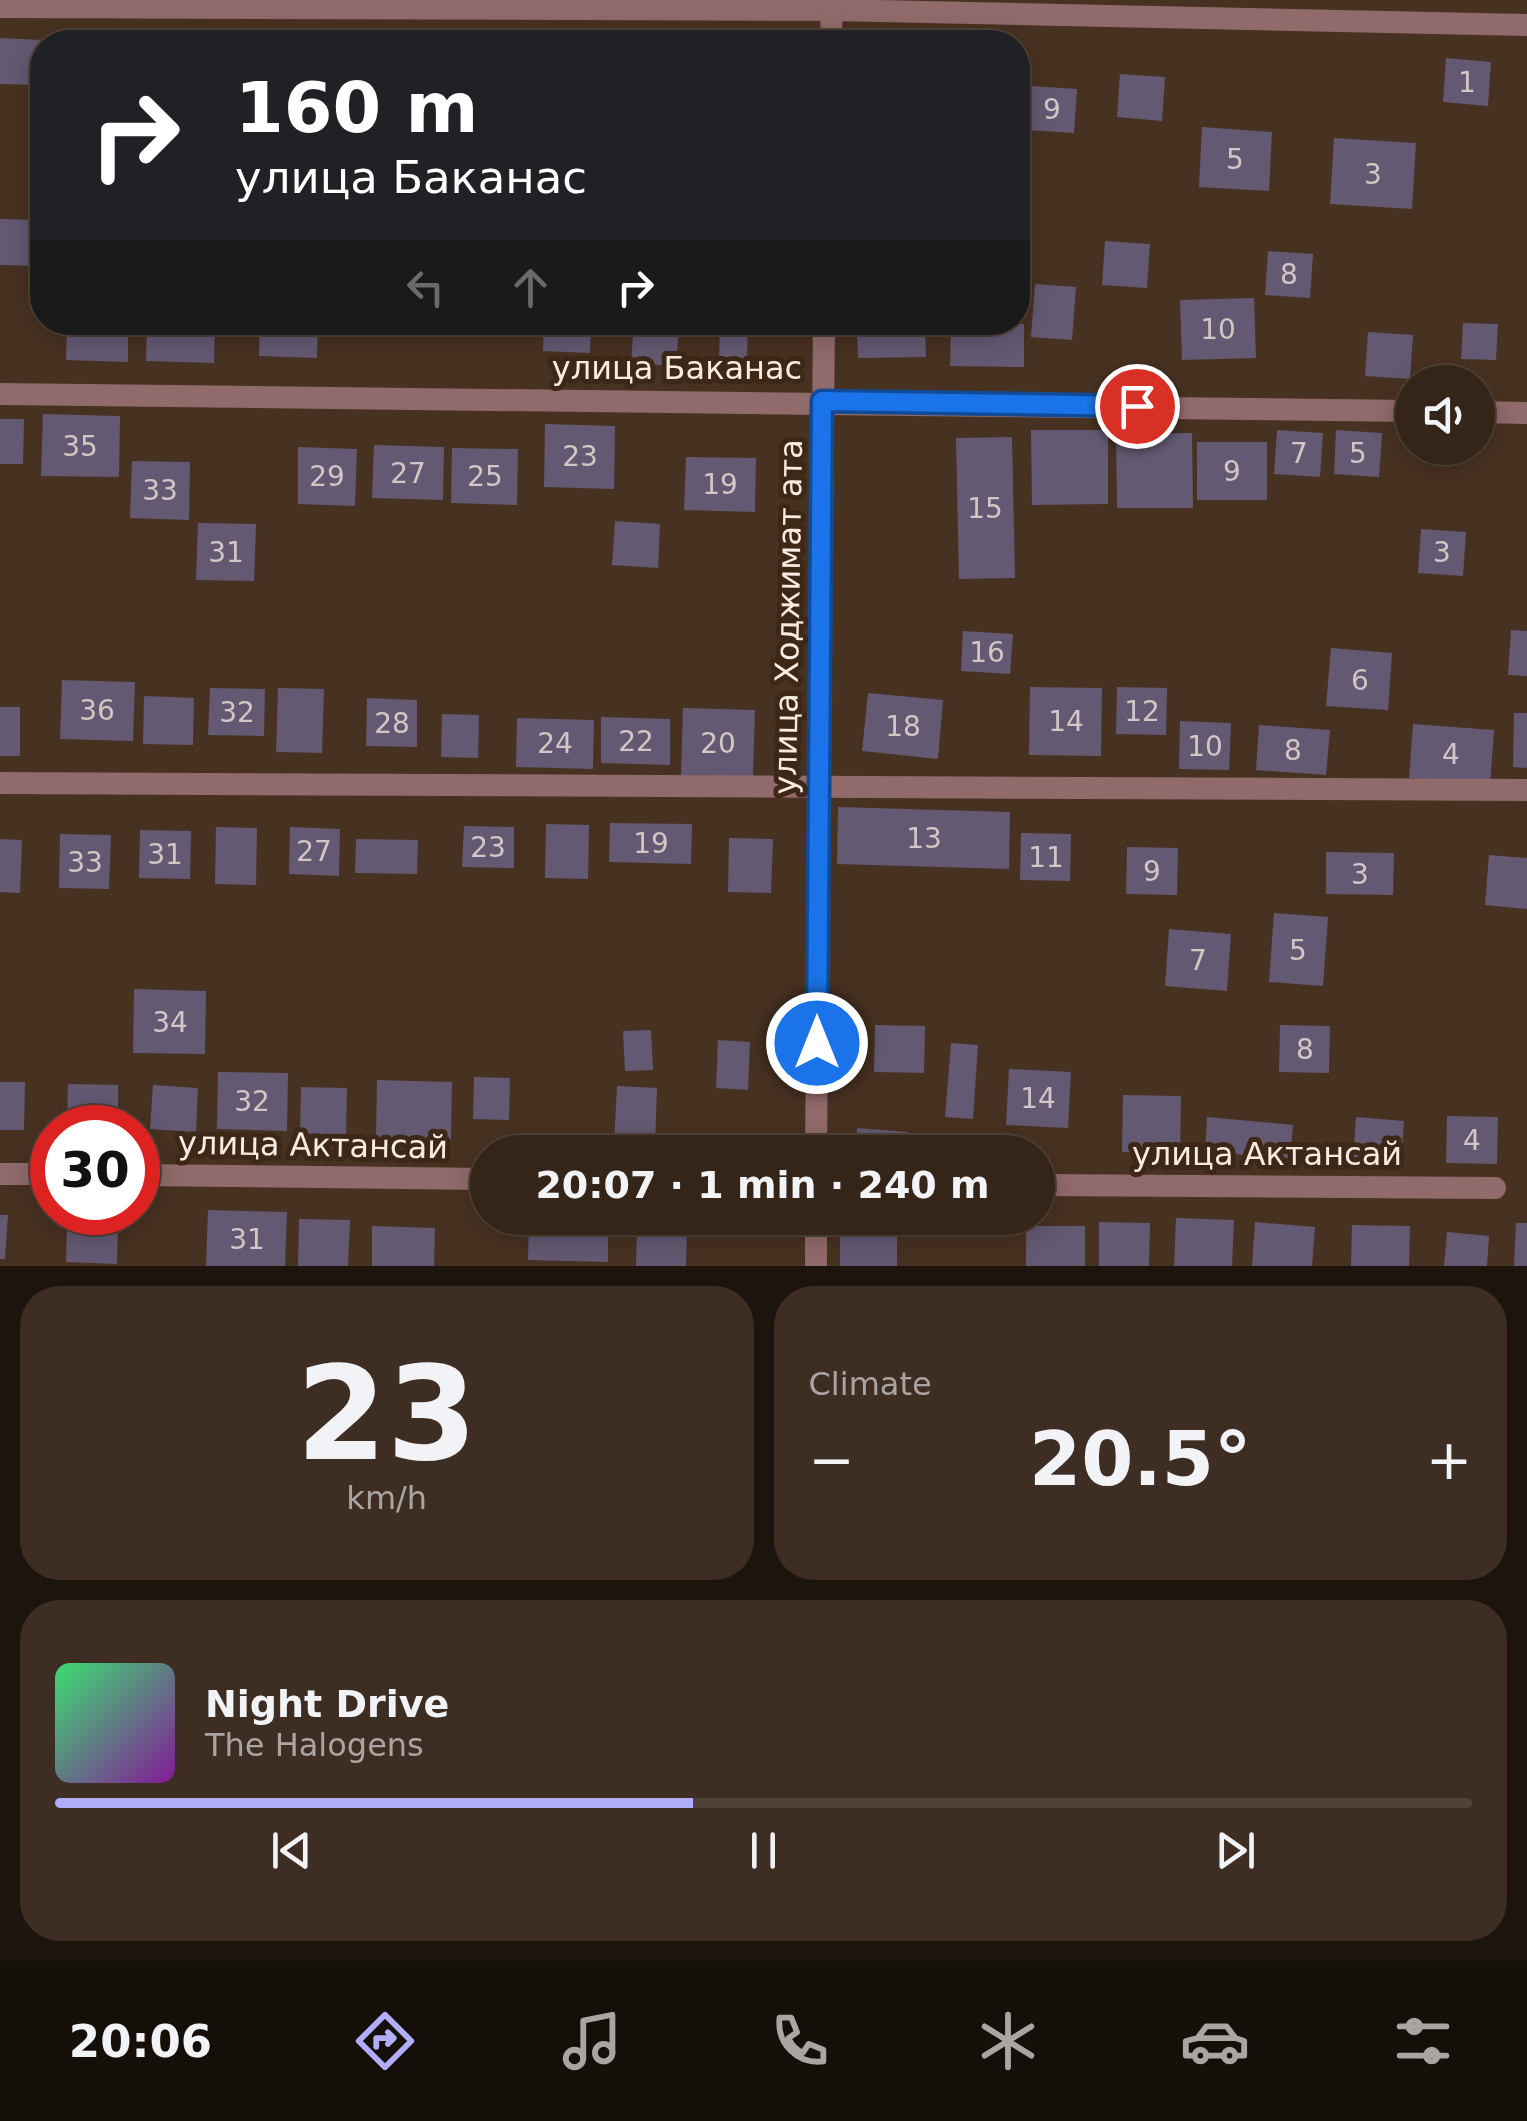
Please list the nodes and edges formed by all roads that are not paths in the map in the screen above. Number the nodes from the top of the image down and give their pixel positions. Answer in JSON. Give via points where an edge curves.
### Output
{"nodes":[{"id":1,"x":832,"y":5,"type":"edge"},
{"id":2,"x":0,"y":7,"type":"edge"},
{"id":3,"x":1527,"y":25,"type":"edge"},
{"id":4,"x":824,"y":335,"type":"edge"},
{"id":5,"x":0,"y":394,"type":"edge"},
{"id":6,"x":822,"y":401,"type":"junction"},
{"id":7,"x":1395,"y":411,"type":"edge"},
{"id":8,"x":1495,"y":412,"type":"edge"},
{"id":9,"x":1527,"y":413,"type":"edge"},
{"id":10,"x":0,"y":783,"type":"edge"},
{"id":11,"x":818,"y":786,"type":"junction"},
{"id":12,"x":1527,"y":790,"type":"edge"},
{"id":13,"x":816,"y":1135,"type":"edge"},
{"id":14,"x":0,"y":1174,"type":"edge"},
{"id":15,"x":30,"y":1174,"type":"edge"},
{"id":16,"x":160,"y":1175,"type":"edge"},
{"id":17,"x":470,"y":1180,"type":"edge"},
{"id":18,"x":1055,"y":1185,"type":"edge"},
{"id":19,"x":1495,"y":1188,"type":"dead end"},
{"id":20,"x":816,"y":1235,"type":"edge"},
{"id":21,"x":816,"y":1266,"type":"edge"}],
"edges":[{"from":1,"to":2,"type":"street"},
{"from":1,"to":3,"type":"street"},
{"from":4,"to":6,"type":"street","name":"улица Ходжимат ата"},
{"from":5,"to":6,"type":"street","name":"улица Баканас"},
{"from":6,"to":7,"type":"street","name":"улица Баканас"},
{"from":6,"to":11,"type":"street","name":"улица Ходжимат ата"},
{"from":8,"to":9,"type":"street"},
{"from":10,"to":11,"type":"street"},
{"from":11,"to":12,"type":"street"},
{"from":11,"to":13,"type":"street","name":"улица Ходжимат ата"},
{"from":14,"to":15,"type":"street"},
{"from":16,"to":17,"type":"street","name":"улица Актансай"},
{"from":18,"to":19,"type":"street","name":"улица Актансай"},
{"from":20,"to":21,"type":"street"}]}
